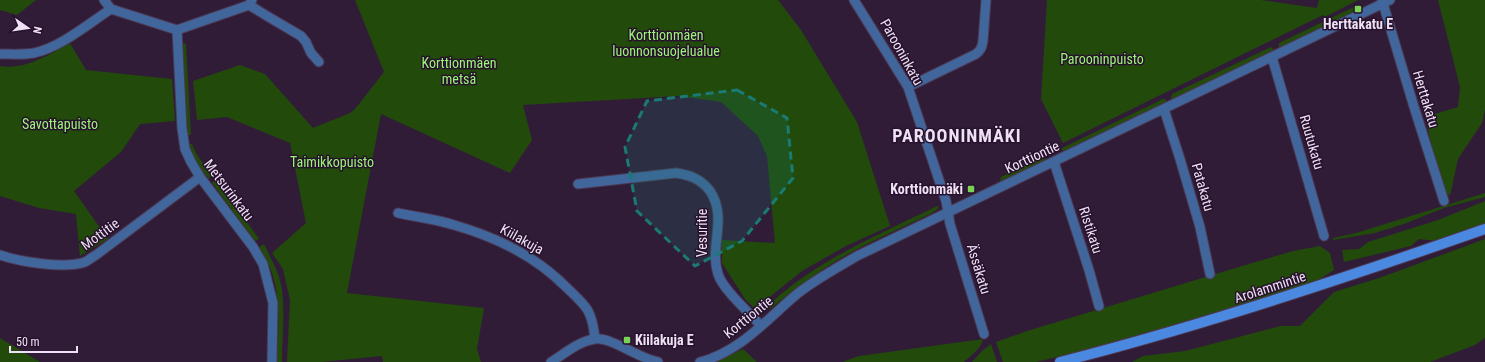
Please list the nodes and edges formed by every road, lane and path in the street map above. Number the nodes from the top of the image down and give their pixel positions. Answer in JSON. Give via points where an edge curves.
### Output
{"nodes":[{"id":1,"x":104,"y":0,"type":"edge"},
{"id":2,"x":854,"y":0,"type":"edge"},
{"id":3,"x":986,"y":0,"type":"edge"},
{"id":4,"x":1385,"y":1,"type":"edge"},
{"id":5,"x":251,"y":2,"type":"edge"},
{"id":6,"x":111,"y":9,"type":"junction"},
{"id":7,"x":176,"y":30,"type":"junction"},
{"id":8,"x":0,"y":54,"type":"edge"},
{"id":9,"x":1272,"y":57,"type":"junction"},
{"id":10,"x":319,"y":62,"type":"dead end"},
{"id":11,"x":908,"y":87,"type":"junction"},
{"id":12,"x":1164,"y":109,"type":"junction"},
{"id":13,"x":1054,"y":162,"type":"junction"},
{"id":14,"x":200,"y":177,"type":"junction"},
{"id":15,"x":578,"y":184,"type":"dead end"},
{"id":16,"x":1444,"y":202,"type":"dead end"},
{"id":17,"x":398,"y":213,"type":"dead end"},
{"id":18,"x":948,"y":213,"type":"junction"},
{"id":19,"x":1485,"y":229,"type":"edge"},
{"id":20,"x":1324,"y":236,"type":"dead end"},
{"id":21,"x":0,"y":254,"type":"edge"},
{"id":22,"x":1210,"y":274,"type":"dead end"},
{"id":23,"x":1100,"y":306,"type":"dead end"},
{"id":24,"x":761,"y":326,"type":"junction"},
{"id":25,"x":984,"y":334,"type":"dead end"},
{"id":26,"x":596,"y":339,"type":"junction"},
{"id":27,"x":272,"y":362,"type":"edge"},
{"id":28,"x":551,"y":362,"type":"edge"},
{"id":29,"x":658,"y":362,"type":"edge"},
{"id":30,"x":700,"y":362,"type":"edge"},
{"id":31,"x":1060,"y":362,"type":"edge"}],
"edges":[{"from":1,"to":6,"type":"street"},
{"from":2,"to":11,"type":"street","name":"Parooninkatu"},
{"from":3,"to":11,"type":"street","via":[[980,51]]},
{"from":4,"to":9,"type":"street","name":"Korttiontie"},
{"from":4,"to":16,"type":"street","name":"Herttakatu","via":[[1414,107]]},
{"from":5,"to":7,"type":"street"},
{"from":5,"to":10,"type":"street","via":[[266,16],[301,36]]},
{"from":6,"to":7,"type":"street"},
{"from":6,"to":8,"type":"street","via":[[47,48],[24,54]]},
{"from":7,"to":14,"type":"street","name":"Metsurinkatu","via":[[184,142],[188,156]]},
{"from":9,"to":12,"type":"street","name":"Korttiontie"},
{"from":9,"to":20,"type":"street","name":"Ruutukatu"},
{"from":11,"to":18,"type":"street","name":"Parooninkatu"},
{"from":12,"to":13,"type":"street","name":"Korttiontie"},
{"from":12,"to":22,"type":"street","name":"Patakatu"},
{"from":13,"to":18,"type":"street","name":"Korttiontie"},
{"from":13,"to":23,"type":"street","name":"Ristikatu"},
{"from":14,"to":21,"type":"street","name":"Mottitie","via":[[84,262],[42,264]]},
{"from":14,"to":27,"type":"street","name":"Metsurinkatu","via":[[254,247],[263,264],[273,303]]},
{"from":15,"to":24,"type":"street","name":"Vesuritie","via":[[676,173],[697,178],[713,196],[717,205],[716,257],[722,283]]},
{"from":17,"to":26,"type":"street","name":"Kiilakuja","via":[[453,224],[486,235],[530,257],[554,275],[588,309]]},
{"from":18,"to":24,"type":"street","name":"Korttiontie","via":[[829,272],[798,293]]},
{"from":18,"to":25,"type":"street","name":"Ässäkatu"},
{"from":19,"to":31,"type":"street","name":"Arolammintie","via":[[1272,301],[1162,335]]},
{"from":24,"to":30,"type":"street","name":"Korttiontie","via":[[727,352]]},
{"from":26,"to":28,"type":"street"},
{"from":26,"to":29,"type":"street","via":[[604,339],[641,357]]}]}
